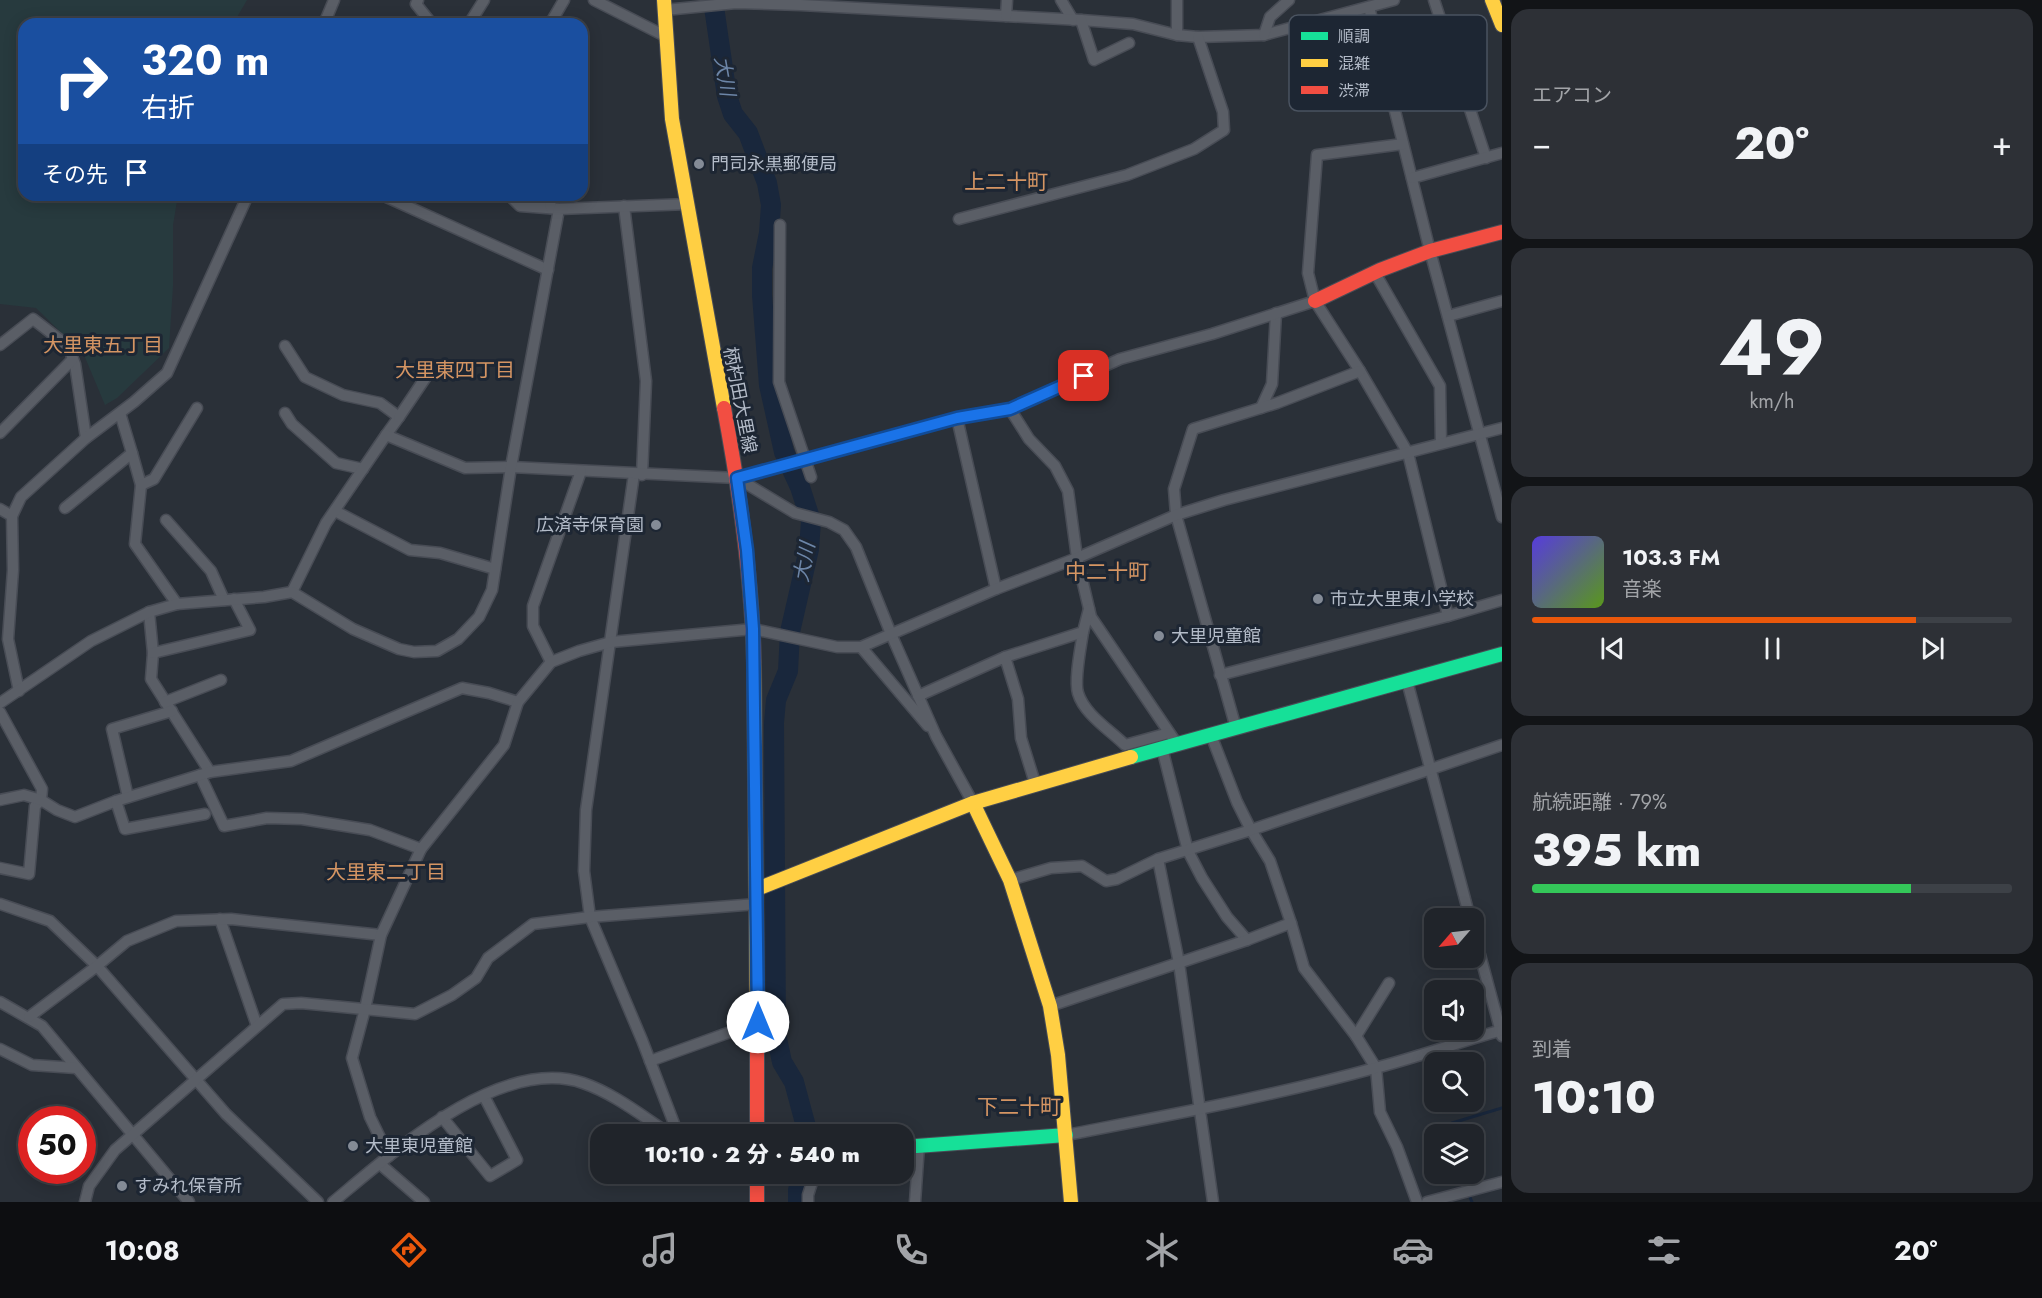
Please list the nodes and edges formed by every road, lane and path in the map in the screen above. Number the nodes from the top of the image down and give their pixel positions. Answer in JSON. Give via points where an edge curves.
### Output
{"nodes":[{"id":1,"x":334,"y":0,"type":"edge"},
{"id":2,"x":418,"y":0,"type":"edge"},
{"id":3,"x":483,"y":0,"type":"edge"},
{"id":4,"x":564,"y":0,"type":"edge"},
{"id":5,"x":594,"y":0,"type":"edge"},
{"id":6,"x":1006,"y":0,"type":"edge"},
{"id":7,"x":1061,"y":0,"type":"edge"},
{"id":8,"x":1177,"y":0,"type":"edge"},
{"id":9,"x":1289,"y":0,"type":"edge"},
{"id":10,"x":1394,"y":0,"type":"edge"},
{"id":11,"x":1434,"y":0,"type":"edge"},
{"id":12,"x":1492,"y":0,"type":"edge"},
{"id":13,"x":801,"y":2,"type":"edge"},
{"id":14,"x":665,"y":5,"type":"edge"},
{"id":15,"x":1369,"y":8,"type":"junction"},
{"id":16,"x":1342,"y":15,"type":"edge"},
{"id":17,"x":1371,"y":15,"type":"edge"},
{"id":18,"x":1439,"y":15,"type":"edge"},
{"id":19,"x":1006,"y":16,"type":"junction"},
{"id":20,"x":326,"y":18,"type":"edge"},
{"id":21,"x":427,"y":18,"type":"edge"},
{"id":22,"x":472,"y":18,"type":"edge"},
{"id":23,"x":554,"y":18,"type":"edge"},
{"id":24,"x":1077,"y":20,"type":"junction"},
{"id":25,"x":1502,"y":25,"type":"edge"},
{"id":26,"x":1289,"y":29,"type":"edge"},
{"id":27,"x":1177,"y":35,"type":"junction"},
{"id":28,"x":1264,"y":35,"type":"junction"},
{"id":29,"x":665,"y":36,"type":"junction"},
{"id":30,"x":1198,"y":37,"type":"junction"},
{"id":31,"x":1130,"y":43,"type":"dead end"},
{"id":32,"x":1395,"y":111,"type":"edge"},
{"id":33,"x":1471,"y":111,"type":"edge"},
{"id":34,"x":1403,"y":144,"type":"junction"},
{"id":35,"x":1502,"y":153,"type":"edge"},
{"id":36,"x":1486,"y":158,"type":"junction"},
{"id":37,"x":1412,"y":178,"type":"junction"},
{"id":38,"x":245,"y":201,"type":"edge"},
{"id":39,"x":395,"y":201,"type":"edge"},
{"id":40,"x":515,"y":201,"type":"edge"},
{"id":41,"x":552,"y":201,"type":"edge"},
{"id":42,"x":688,"y":204,"type":"junction"},
{"id":43,"x":624,"y":206,"type":"junction"},
{"id":44,"x":555,"y":208,"type":"junction"},
{"id":45,"x":958,"y":219,"type":"dead end"},
{"id":46,"x":780,"y":225,"type":"dead end"},
{"id":47,"x":1502,"y":232,"type":"edge"},
{"id":48,"x":1431,"y":251,"type":"junction"},
{"id":49,"x":548,"y":270,"type":"junction"},
{"id":50,"x":1375,"y":273,"type":"junction"},
{"id":51,"x":1315,"y":301,"type":"junction"},
{"id":52,"x":1502,"y":301,"type":"edge"},
{"id":53,"x":1276,"y":313,"type":"junction"},
{"id":54,"x":1448,"y":316,"type":"junction"},
{"id":55,"x":0,"y":345,"type":"edge"},
{"id":56,"x":285,"y":346,"type":"dead end"},
{"id":57,"x":73,"y":359,"type":"junction"},
{"id":58,"x":430,"y":371,"type":"dead end"},
{"id":59,"x":1360,"y":371,"type":"junction"},
{"id":60,"x":197,"y":408,"type":"dead end"},
{"id":61,"x":1261,"y":408,"type":"junction"},
{"id":62,"x":1010,"y":409,"type":"junction"},
{"id":63,"x":120,"y":413,"type":"junction"},
{"id":64,"x":285,"y":413,"type":"dead end"},
{"id":65,"x":399,"y":417,"type":"junction"},
{"id":66,"x":957,"y":418,"type":"junction"},
{"id":67,"x":1502,"y":428,"type":"edge"},
{"id":68,"x":0,"y":433,"type":"edge"},
{"id":69,"x":1481,"y":434,"type":"junction"},
{"id":70,"x":386,"y":435,"type":"junction"},
{"id":71,"x":86,"y":438,"type":"junction"},
{"id":72,"x":1441,"y":443,"type":"junction"},
{"id":73,"x":132,"y":453,"type":"junction"},
{"id":74,"x":1408,"y":453,"type":"junction"},
{"id":75,"x":805,"y":460,"type":"junction"},
{"id":76,"x":511,"y":467,"type":"junction"},
{"id":77,"x":363,"y":469,"type":"junction"},
{"id":78,"x":581,"y":471,"type":"junction"},
{"id":79,"x":638,"y":474,"type":"junction"},
{"id":80,"x":811,"y":477,"type":"dead end"},
{"id":81,"x":737,"y":478,"type":"junction"},
{"id":82,"x":141,"y":485,"type":"junction"},
{"id":83,"x":65,"y":508,"type":"dead end"},
{"id":84,"x":0,"y":509,"type":"edge"},
{"id":85,"x":334,"y":511,"type":"junction"},
{"id":86,"x":1176,"y":515,"type":"junction"},
{"id":87,"x":12,"y":516,"type":"junction"},
{"id":88,"x":1502,"y":517,"type":"edge"},
{"id":89,"x":166,"y":520,"type":"dead end"},
{"id":90,"x":1077,"y":558,"type":"junction"},
{"id":91,"x":0,"y":569,"type":"edge"},
{"id":92,"x":495,"y":569,"type":"junction"},
{"id":93,"x":13,"y":570,"type":"junction"},
{"id":94,"x":996,"y":589,"type":"junction"},
{"id":95,"x":292,"y":592,"type":"junction"},
{"id":96,"x":229,"y":600,"type":"junction"},
{"id":97,"x":1502,"y":600,"type":"edge"},
{"id":98,"x":177,"y":604,"type":"junction"},
{"id":99,"x":1089,"y":608,"type":"junction"},
{"id":100,"x":150,"y":612,"type":"junction"},
{"id":101,"x":1448,"y":616,"type":"junction"},
{"id":102,"x":753,"y":629,"type":"junction"},
{"id":103,"x":1083,"y":632,"type":"junction"},
{"id":104,"x":891,"y":634,"type":"junction"},
{"id":105,"x":611,"y":642,"type":"junction"},
{"id":106,"x":861,"y":647,"type":"junction"},
{"id":107,"x":153,"y":653,"type":"junction"},
{"id":108,"x":1502,"y":654,"type":"edge"},
{"id":109,"x":1005,"y":657,"type":"junction"},
{"id":110,"x":551,"y":662,"type":"junction"},
{"id":111,"x":1220,"y":675,"type":"junction"},
{"id":112,"x":221,"y":680,"type":"dead end"},
{"id":113,"x":1407,"y":681,"type":"junction"},
{"id":114,"x":19,"y":691,"type":"junction"},
{"id":115,"x":918,"y":696,"type":"junction"},
{"id":116,"x":518,"y":702,"type":"junction"},
{"id":117,"x":0,"y":703,"type":"edge"},
{"id":118,"x":169,"y":706,"type":"junction"},
{"id":119,"x":0,"y":712,"type":"edge"},
{"id":120,"x":1236,"y":728,"type":"junction"},
{"id":121,"x":1211,"y":735,"type":"junction"},
{"id":122,"x":936,"y":736,"type":"junction"},
{"id":123,"x":1173,"y":738,"type":"junction"},
{"id":124,"x":1502,"y":745,"type":"edge"},
{"id":125,"x":1162,"y":747,"type":"junction"},
{"id":126,"x":1430,"y":769,"type":"junction"},
{"id":127,"x":205,"y":774,"type":"junction"},
{"id":128,"x":1035,"y":783,"type":"junction"},
{"id":129,"x":128,"y":797,"type":"junction"},
{"id":130,"x":0,"y":800,"type":"edge"},
{"id":131,"x":41,"y":800,"type":"junction"},
{"id":132,"x":116,"y":801,"type":"junction"},
{"id":133,"x":973,"y":803,"type":"junction"},
{"id":134,"x":205,"y":814,"type":"dead end"},
{"id":135,"x":1251,"y":830,"type":"junction"},
{"id":136,"x":422,"y":849,"type":"junction"},
{"id":137,"x":1188,"y":851,"type":"junction"},
{"id":138,"x":1158,"y":859,"type":"junction"},
{"id":139,"x":0,"y":868,"type":"edge"},
{"id":140,"x":1010,"y":880,"type":"junction"},
{"id":141,"x":757,"y":889,"type":"junction"},
{"id":142,"x":0,"y":904,"type":"edge"},
{"id":143,"x":757,"y":904,"type":"junction"},
{"id":144,"x":1467,"y":908,"type":"edge"},
{"id":145,"x":590,"y":917,"type":"junction"},
{"id":146,"x":220,"y":919,"type":"junction"},
{"id":147,"x":1291,"y":922,"type":"junction"},
{"id":148,"x":381,"y":935,"type":"junction"},
{"id":149,"x":1247,"y":940,"type":"junction"},
{"id":150,"x":1179,"y":963,"type":"junction"},
{"id":151,"x":97,"y":966,"type":"junction"},
{"id":152,"x":1484,"y":968,"type":"edge"},
{"id":153,"x":1389,"y":983,"type":"dead end"},
{"id":154,"x":0,"y":1002,"type":"edge"},
{"id":155,"x":1050,"y":1006,"type":"junction"},
{"id":156,"x":365,"y":1009,"type":"junction"},
{"id":157,"x":29,"y":1017,"type":"junction"},
{"id":158,"x":758,"y":1022,"type":"junction"},
{"id":159,"x":257,"y":1026,"type":"junction"},
{"id":160,"x":1501,"y":1032,"type":"edge"},
{"id":161,"x":1356,"y":1035,"type":"junction"},
{"id":162,"x":0,"y":1049,"type":"edge"},
{"id":163,"x":650,"y":1061,"type":"junction"},
{"id":164,"x":76,"y":1068,"type":"junction"},
{"id":165,"x":1376,"y":1068,"type":"junction"},
{"id":166,"x":196,"y":1079,"type":"junction"},
{"id":167,"x":484,"y":1096,"type":"junction"},
{"id":168,"x":1201,"y":1109,"type":"junction"},
{"id":169,"x":442,"y":1117,"type":"junction"},
{"id":170,"x":654,"y":1124,"type":"edge"},
{"id":171,"x":674,"y":1124,"type":"edge"},
{"id":172,"x":757,"y":1124,"type":"edge"},
{"id":173,"x":131,"y":1135,"type":"junction"},
{"id":174,"x":1066,"y":1135,"type":"junction"},
{"id":175,"x":919,"y":1145,"type":"junction"},
{"id":176,"x":914,"y":1146,"type":"edge"},
{"id":177,"x":389,"y":1156,"type":"junction"},
{"id":178,"x":380,"y":1164,"type":"junction"},
{"id":179,"x":1502,"y":1182,"type":"edge"},
{"id":180,"x":757,"y":1184,"type":"edge"},
{"id":181,"x":812,"y":1184,"type":"edge"},
{"id":182,"x":85,"y":1202,"type":"edge"},
{"id":183,"x":189,"y":1202,"type":"edge"},
{"id":184,"x":318,"y":1202,"type":"edge"},
{"id":185,"x":333,"y":1202,"type":"edge"},
{"id":186,"x":424,"y":1202,"type":"edge"},
{"id":187,"x":757,"y":1202,"type":"edge"},
{"id":188,"x":808,"y":1202,"type":"edge"},
{"id":189,"x":915,"y":1202,"type":"edge"},
{"id":190,"x":1071,"y":1202,"type":"edge"},
{"id":191,"x":1213,"y":1202,"type":"edge"},
{"id":192,"x":1417,"y":1202,"type":"edge"},
{"id":193,"x":1427,"y":1202,"type":"edge"}],
"edges":[{"from":1,"to":20,"type":"street"},
{"from":2,"to":21,"type":"street","via":[[416,4]]},
{"from":3,"to":22,"type":"street"},
{"from":4,"to":23,"type":"street"},
{"from":5,"to":29,"type":"street"},
{"from":6,"to":19,"type":"street"},
{"from":7,"to":24,"type":"street"},
{"from":8,"to":27,"type":"street"},
{"from":9,"to":28,"type":"street","via":[[1270,17]]},
{"from":10,"to":15,"type":"street"},
{"from":11,"to":18,"type":"street"},
{"from":12,"to":25,"type":"street"},
{"from":13,"to":14,"type":"street"},
{"from":13,"to":19,"type":"street"},
{"from":14,"to":29,"type":"street","name":"柄杓田大里線"},
{"from":15,"to":16,"type":"street"},
{"from":15,"to":17,"type":"street"},
{"from":19,"to":24,"type":"street"},
{"from":24,"to":27,"type":"street","via":[[1133,24]]},
{"from":24,"to":31,"type":"street","via":[[1094,60]]},
{"from":26,"to":28,"type":"street"},
{"from":27,"to":30,"type":"street"},
{"from":28,"to":30,"type":"street"},
{"from":29,"to":42,"type":"street","name":"柄杓田大里線","via":[[672,119]]},
{"from":30,"to":45,"type":"street","via":[[1223,112],[1224,129],[1194,149],[1127,175]]},
{"from":32,"to":34,"type":"street"},
{"from":33,"to":36,"type":"street"},
{"from":34,"to":37,"type":"street"},
{"from":34,"to":51,"type":"street","via":[[1317,155],[1308,273]]},
{"from":35,"to":36,"type":"street"},
{"from":36,"to":37,"type":"street"},
{"from":37,"to":48,"type":"street"},
{"from":38,"to":63,"type":"street","via":[[167,373]]},
{"from":39,"to":49,"type":"street"},
{"from":40,"to":44,"type":"street","via":[[520,206]]},
{"from":41,"to":44,"type":"street"},
{"from":42,"to":43,"type":"street"},
{"from":42,"to":81,"type":"street","name":"柄杓田大里線"},
{"from":43,"to":44,"type":"street"},
{"from":43,"to":79,"type":"street","via":[[646,381]]},
{"from":44,"to":49,"type":"street"},
{"from":46,"to":75,"type":"street","via":[[779,382]]},
{"from":47,"to":48,"type":"street"},
{"from":48,"to":50,"type":"street"},
{"from":48,"to":54,"type":"street"},
{"from":49,"to":76,"type":"street"},
{"from":50,"to":51,"type":"street"},
{"from":50,"to":72,"type":"street","via":[[1440,386]]},
{"from":51,"to":53,"type":"street"},
{"from":51,"to":59,"type":"street"},
{"from":52,"to":54,"type":"street"},
{"from":53,"to":61,"type":"street","via":[[1272,384]]},
{"from":53,"to":62,"type":"street","via":[[1120,359]]},
{"from":54,"to":69,"type":"street"},
{"from":55,"to":57,"type":"street","via":[[33,319],[68,346]]},
{"from":56,"to":65,"type":"street","via":[[305,377],[343,395],[380,403]]},
{"from":57,"to":68,"type":"street"},
{"from":57,"to":71,"type":"street"},
{"from":58,"to":65,"type":"street"},
{"from":59,"to":61,"type":"street"},
{"from":59,"to":74,"type":"street"},
{"from":60,"to":82,"type":"street","via":[[154,479]]},
{"from":61,"to":86,"type":"street","via":[[1193,429],[1174,489]]},
{"from":62,"to":66,"type":"street"},
{"from":62,"to":90,"type":"street","via":[[1064,481]]},
{"from":63,"to":71,"type":"street"},
{"from":63,"to":73,"type":"street"},
{"from":64,"to":77,"type":"street","via":[[336,464]]},
{"from":65,"to":70,"type":"street"},
{"from":66,"to":75,"type":"street"},
{"from":66,"to":94,"type":"street"},
{"from":67,"to":69,"type":"street"},
{"from":69,"to":72,"type":"street"},
{"from":69,"to":88,"type":"street"},
{"from":70,"to":76,"type":"street","via":[[465,468]]},
{"from":70,"to":77,"type":"street"},
{"from":71,"to":87,"type":"street","via":[[21,497]]},
{"from":72,"to":74,"type":"street"},
{"from":73,"to":82,"type":"street"},
{"from":73,"to":83,"type":"street"},
{"from":74,"to":86,"type":"street"},
{"from":74,"to":101,"type":"street"},
{"from":75,"to":80,"type":"street"},
{"from":75,"to":81,"type":"street"},
{"from":76,"to":78,"type":"street"},
{"from":76,"to":92,"type":"street"},
{"from":77,"to":85,"type":"street"},
{"from":78,"to":79,"type":"street"},
{"from":78,"to":110,"type":"street","via":[[533,606],[533,626]]},
{"from":79,"to":81,"type":"street"},
{"from":79,"to":105,"type":"street"},
{"from":81,"to":102,"type":"street","name":"柄杓田大里線"},
{"from":81,"to":104,"type":"street","via":[[795,513],[844,530],[856,547]]},
{"from":82,"to":98,"type":"street","via":[[135,544]]},
{"from":84,"to":87,"type":"street"},
{"from":85,"to":92,"type":"street","via":[[410,550],[440,553]]},
{"from":85,"to":95,"type":"street"},
{"from":86,"to":90,"type":"street"},
{"from":86,"to":111,"type":"street"},
{"from":87,"to":93,"type":"street"},
{"from":89,"to":96,"type":"street","via":[[212,571]]},
{"from":90,"to":94,"type":"street"},
{"from":90,"to":99,"type":"street"},
{"from":91,"to":93,"type":"street"},
{"from":92,"to":95,"type":"street","via":[[492,590],[479,617],[458,639],[437,651],[399,649],[353,629]]},
{"from":93,"to":114,"type":"street","via":[[8,639]]},
{"from":94,"to":104,"type":"street"},
{"from":95,"to":96,"type":"street"},
{"from":96,"to":98,"type":"street"},
{"from":96,"to":107,"type":"street","via":[[250,630]]},
{"from":97,"to":101,"type":"street"},
{"from":98,"to":100,"type":"street"},
{"from":99,"to":103,"type":"street"},
{"from":99,"to":123,"type":"street","via":[[1091,617]]},
{"from":100,"to":107,"type":"street"},
{"from":100,"to":114,"type":"street","via":[[91,641]]},
{"from":101,"to":111,"type":"street"},
{"from":102,"to":105,"type":"street"},
{"from":102,"to":106,"type":"street","via":[[837,647]]},
{"from":102,"to":141,"type":"street","name":"柄杓田大里線"},
{"from":103,"to":109,"type":"street"},
{"from":103,"to":123,"type":"street","via":[[1077,692],[1086,708],[1125,745]]},
{"from":104,"to":106,"type":"street"},
{"from":104,"to":115,"type":"street"},
{"from":105,"to":110,"type":"street"},
{"from":105,"to":145,"type":"street","via":[[586,810],[584,872]]},
{"from":106,"to":122,"type":"street"},
{"from":107,"to":118,"type":"street","via":[[151,678]]},
{"from":108,"to":113,"type":"street"},
{"from":109,"to":115,"type":"street"},
{"from":109,"to":128,"type":"street","via":[[1018,699],[1020,738]]},
{"from":110,"to":116,"type":"street"},
{"from":111,"to":120,"type":"street"},
{"from":112,"to":118,"type":"street"},
{"from":113,"to":120,"type":"street"},
{"from":113,"to":126,"type":"street"},
{"from":114,"to":117,"type":"street"},
{"from":115,"to":122,"type":"street"},
{"from":116,"to":127,"type":"street","via":[[462,688],[291,761]]},
{"from":116,"to":136,"type":"street","via":[[504,745]]},
{"from":118,"to":127,"type":"street"},
{"from":118,"to":129,"type":"street","via":[[112,729]]},
{"from":119,"to":131,"type":"street","via":[[42,789]]},
{"from":120,"to":121,"type":"street"},
{"from":121,"to":123,"type":"street"},
{"from":121,"to":135,"type":"street"},
{"from":122,"to":133,"type":"street"},
{"from":123,"to":125,"type":"street"},
{"from":124,"to":126,"type":"street"},
{"from":125,"to":128,"type":"street"},
{"from":125,"to":137,"type":"street"},
{"from":126,"to":135,"type":"street"},
{"from":126,"to":144,"type":"street"},
{"from":127,"to":129,"type":"street"},
{"from":127,"to":136,"type":"street","via":[[224,826],[267,818],[302,819],[370,830]]},
{"from":128,"to":133,"type":"street"},
{"from":129,"to":132,"type":"street"},
{"from":130,"to":131,"type":"street","via":[[24,795]]},
{"from":131,"to":132,"type":"street","via":[[75,818]]},
{"from":131,"to":139,"type":"street","via":[[35,806],[29,874]]},
{"from":132,"to":134,"type":"street","via":[[125,829]]},
{"from":133,"to":140,"type":"street"},
{"from":133,"to":141,"type":"street"},
{"from":135,"to":137,"type":"street"},
{"from":135,"to":147,"type":"street","via":[[1270,861]]},
{"from":136,"to":148,"type":"street"},
{"from":137,"to":138,"type":"street"},
{"from":137,"to":149,"type":"street","via":[[1227,917]]},
{"from":138,"to":140,"type":"street","via":[[1106,881],[1082,866],[1051,868]]},
{"from":138,"to":150,"type":"street"},
{"from":140,"to":155,"type":"street"},
{"from":141,"to":143,"type":"street","name":"柄杓田大里線"},
{"from":142,"to":151,"type":"street","via":[[50,921]]},
{"from":143,"to":145,"type":"street"},
{"from":143,"to":158,"type":"street","name":"柄杓田大里線"},
{"from":145,"to":156,"type":"street","via":[[533,924],[488,958],[476,978],[415,1014]]},
{"from":145,"to":163,"type":"street"},
{"from":146,"to":148,"type":"street"},
{"from":146,"to":151,"type":"street","via":[[176,921],[127,941]]},
{"from":146,"to":159,"type":"street"},
{"from":147,"to":149,"type":"street"},
{"from":147,"to":161,"type":"street","via":[[1304,968]]},
{"from":148,"to":156,"type":"street"},
{"from":149,"to":150,"type":"street"},
{"from":150,"to":155,"type":"street"},
{"from":150,"to":168,"type":"street"},
{"from":151,"to":157,"type":"street"},
{"from":151,"to":166,"type":"street"},
{"from":152,"to":160,"type":"street"},
{"from":153,"to":161,"type":"street"},
{"from":154,"to":157,"type":"street"},
{"from":155,"to":174,"type":"street"},
{"from":156,"to":159,"type":"street","via":[[283,1004]]},
{"from":156,"to":177,"type":"street","via":[[352,1058],[370,1117]]},
{"from":157,"to":164,"type":"street","via":[[42,1026]]},
{"from":158,"to":163,"type":"street"},
{"from":158,"to":172,"type":"street","name":"柄杓田大里線"},
{"from":159,"to":166,"type":"street"},
{"from":160,"to":165,"type":"street"},
{"from":161,"to":165,"type":"street"},
{"from":162,"to":164,"type":"street","via":[[33,1065]]},
{"from":163,"to":171,"type":"street"},
{"from":164,"to":173,"type":"street"},
{"from":165,"to":168,"type":"street"},
{"from":165,"to":192,"type":"street","via":[[1380,1112]]},
{"from":166,"to":173,"type":"street"},
{"from":166,"to":184,"type":"street","via":[[226,1114]]},
{"from":167,"to":169,"type":"street"},
{"from":167,"to":169,"type":"street","via":[[517,1160],[490,1176]]},
{"from":167,"to":170,"type":"street","via":[[518,1082],[557,1078],[603,1091]]},
{"from":168,"to":174,"type":"street"},
{"from":168,"to":191,"type":"street"},
{"from":169,"to":177,"type":"street"},
{"from":173,"to":182,"type":"street","via":[[89,1186]]},
{"from":173,"to":183,"type":"street"},
{"from":174,"to":175,"type":"street"},
{"from":174,"to":190,"type":"street"},
{"from":175,"to":176,"type":"street"},
{"from":175,"to":189,"type":"street"},
{"from":177,"to":178,"type":"street"},
{"from":178,"to":185,"type":"street"},
{"from":178,"to":186,"type":"street"},
{"from":179,"to":193,"type":"street"},
{"from":180,"to":187,"type":"street"},
{"from":181,"to":188,"type":"street"}]}
